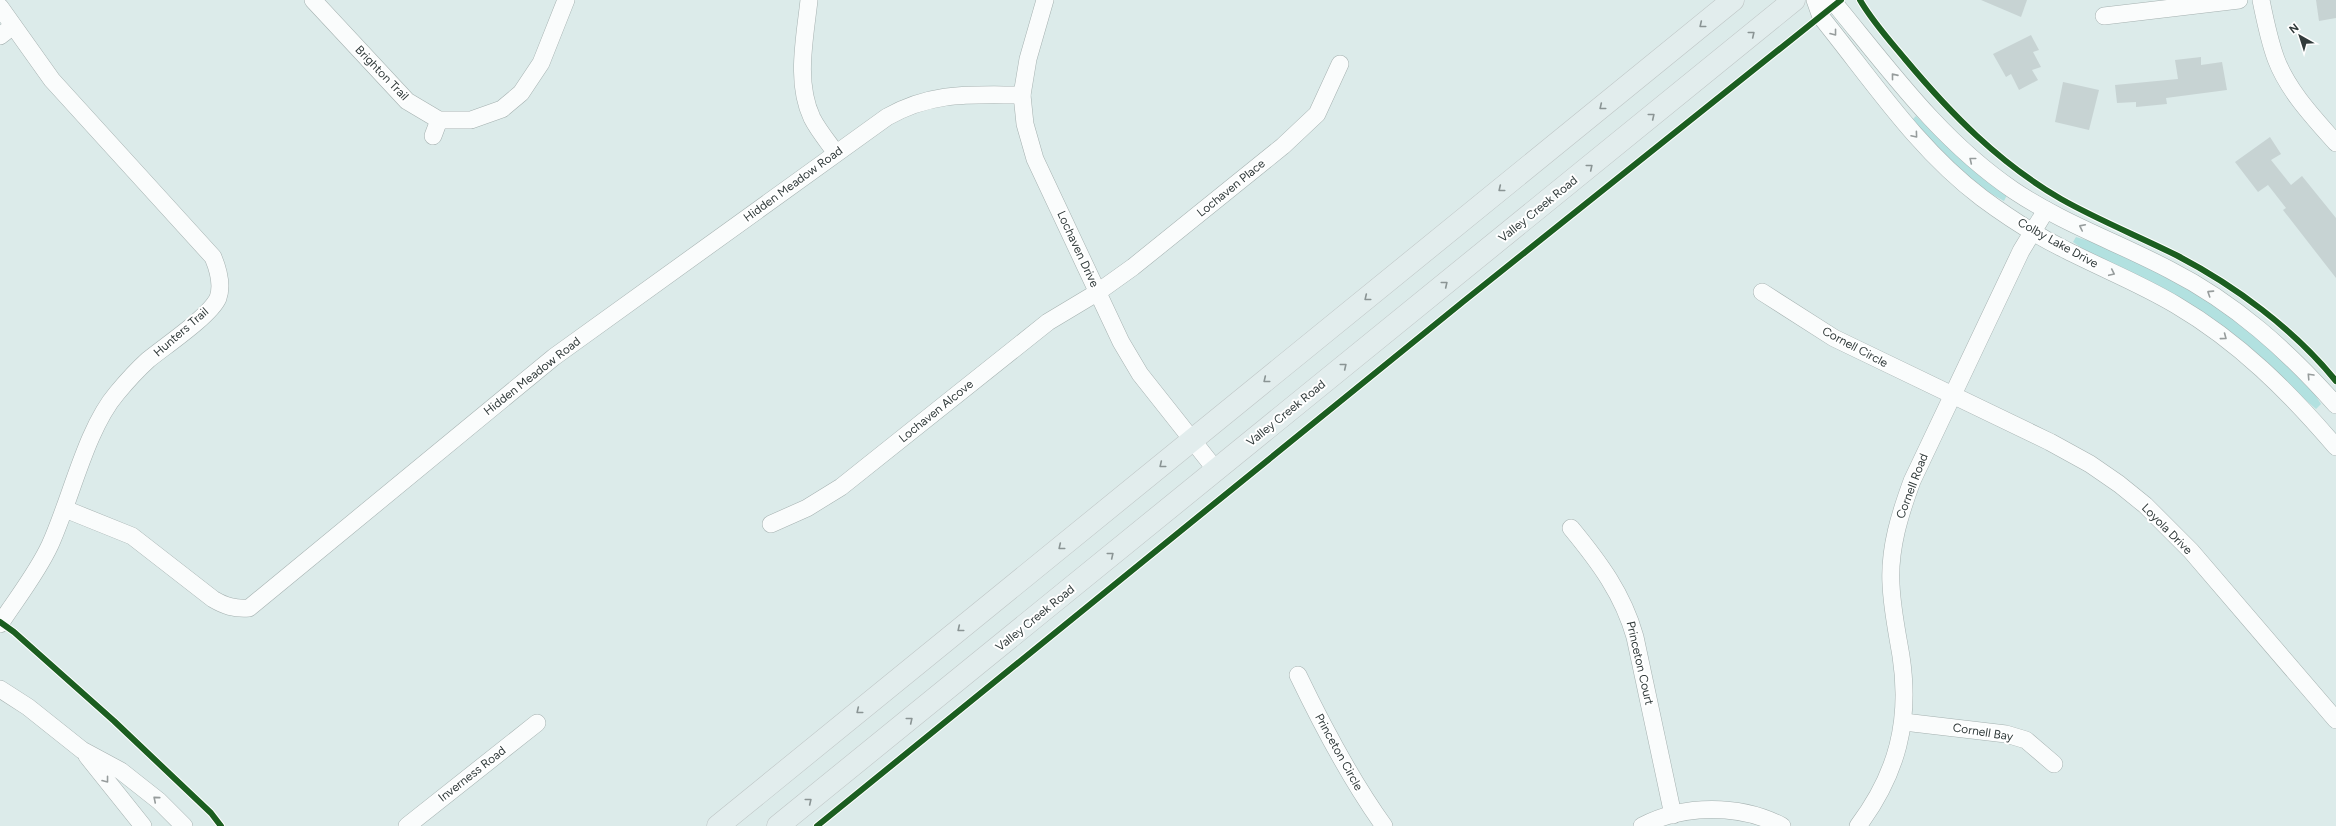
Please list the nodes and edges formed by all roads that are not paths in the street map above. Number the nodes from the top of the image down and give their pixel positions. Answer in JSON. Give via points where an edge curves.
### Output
{"nodes":[{"id":1,"x":313,"y":0,"type":"edge"},
{"id":2,"x":566,"y":0,"type":"edge"},
{"id":3,"x":809,"y":0,"type":"edge"},
{"id":4,"x":1045,"y":0,"type":"edge"},
{"id":5,"x":1733,"y":0,"type":"edge"},
{"id":6,"x":1794,"y":0,"type":"edge"},
{"id":7,"x":1815,"y":0,"type":"edge"},
{"id":8,"x":1830,"y":0,"type":"edge"},
{"id":9,"x":2239,"y":0,"type":"edge"},
{"id":10,"x":2260,"y":0,"type":"edge"},
{"id":11,"x":0,"y":7,"type":"edge"},
{"id":12,"x":2104,"y":16,"type":"dead end"},
{"id":13,"x":13,"y":26,"type":"junction"},
{"id":14,"x":0,"y":36,"type":"edge"},
{"id":15,"x":1340,"y":64,"type":"dead end"},
{"id":16,"x":1022,"y":95,"type":"junction"},
{"id":17,"x":439,"y":120,"type":"junction"},
{"id":18,"x":433,"y":136,"type":"dead end"},
{"id":19,"x":2336,"y":143,"type":"edge"},
{"id":20,"x":836,"y":153,"type":"junction"},
{"id":21,"x":2046,"y":210,"type":"junction"},
{"id":22,"x":2032,"y":232,"type":"junction"},
{"id":23,"x":1098,"y":292,"type":"junction"},
{"id":24,"x":1762,"y":292,"type":"dead end"},
{"id":25,"x":1952,"y":395,"type":"junction"},
{"id":26,"x":2336,"y":405,"type":"edge"},
{"id":27,"x":1192,"y":440,"type":"junction"},
{"id":28,"x":2335,"y":446,"type":"edge"},
{"id":29,"x":1216,"y":470,"type":"junction"},
{"id":30,"x":65,"y":508,"type":"junction"},
{"id":31,"x":770,"y":524,"type":"dead end"},
{"id":32,"x":1571,"y":528,"type":"dead end"},
{"id":33,"x":0,"y":624,"type":"edge"},
{"id":34,"x":1298,"y":675,"type":"dead end"},
{"id":35,"x":0,"y":689,"type":"edge"},
{"id":36,"x":2336,"y":720,"type":"edge"},
{"id":37,"x":1904,"y":722,"type":"junction"},
{"id":38,"x":537,"y":723,"type":"dead end"},
{"id":39,"x":82,"y":750,"type":"junction"},
{"id":40,"x":2054,"y":764,"type":"dead end"},
{"id":41,"x":1673,"y":814,"type":"junction"},
{"id":42,"x":143,"y":826,"type":"edge"},
{"id":43,"x":184,"y":826,"type":"edge"},
{"id":44,"x":406,"y":826,"type":"edge"},
{"id":45,"x":718,"y":826,"type":"edge"},
{"id":46,"x":778,"y":826,"type":"edge"},
{"id":47,"x":1384,"y":826,"type":"edge"},
{"id":48,"x":1642,"y":826,"type":"edge"},
{"id":49,"x":1782,"y":826,"type":"edge"},
{"id":50,"x":1858,"y":826,"type":"edge"}],
"edges":[{"from":1,"to":17,"type":"street","name":"Brighton Trail","via":[[407,101]]},
{"from":2,"to":17,"type":"street","via":[[541,63],[521,93],[502,109],[471,120]]},
{"from":3,"to":20,"type":"street","via":[[802,59],[806,101],[812,118]]},
{"from":4,"to":16,"type":"street","name":"Lochaven Drive","via":[[1028,60]]},
{"from":5,"to":27,"type":"main road","one_way":true},
{"from":29,"to":6,"type":"main road","name":"Valley Creek Road","one_way":true},
{"from":7,"to":22,"type":"street","name":"Colby Lake Drive","one_way":true,"via":[[1821,17],[1924,145],[1972,190]]},
{"from":21,"to":8,"type":"street","name":"Colby Lake Drive","one_way":true,"via":[[2004,184],[1957,147]]},
{"from":9,"to":12,"type":"street"},
{"from":10,"to":19,"type":"street","via":[[2276,60],[2291,86]]},
{"from":11,"to":13,"type":"street","name":"Hunters Trail"},
{"from":13,"to":14,"type":"street"},
{"from":13,"to":30,"type":"street","name":"Hunters Trail","via":[[57,86],[213,256],[220,275],[218,297],[206,313],[143,365],[110,401],[96,427]]},
{"from":15,"to":23,"type":"street","name":"Lochaven Place","via":[[1316,114],[1283,146],[1134,267]]},
{"from":16,"to":20,"type":"street","name":"Hidden Meadow Road","via":[[961,95],[934,98],[908,105]]},
{"from":16,"to":23,"type":"street","name":"Lochaven Drive","via":[[1025,124],[1036,159]]},
{"from":17,"to":18,"type":"street"},
{"from":20,"to":30,"type":"street","name":"Hidden Meadow Road","via":[[548,362],[249,608],[224,606],[132,536]]},
{"from":21,"to":22,"type":"street","name":"Cornell Road"},
{"from":26,"to":21,"type":"street","name":"Colby Lake Drive","one_way":true,"via":[[2280,346],[2217,297],[2170,270]]},
{"from":22,"to":25,"type":"street","name":"Cornell Road"},
{"from":22,"to":28,"type":"street","name":"Colby Lake Drive","one_way":true,"via":[[2166,299],[2209,326],[2265,371]]},
{"from":23,"to":27,"type":"street","name":"Lochaven Drive","via":[[1120,342],[1140,374]]},
{"from":23,"to":31,"type":"street","name":"Lochaven Alcove","via":[[1029,337],[841,486],[807,508]]},
{"from":24,"to":25,"type":"street","name":"Cornell Circle","via":[[1834,338]]},
{"from":25,"to":36,"type":"street","name":"Loyola Drive","via":[[2090,464],[2145,505],[2191,552]]},
{"from":25,"to":37,"type":"street","name":"Cornell Road","via":[[1912,481],[1899,515],[1892,548],[1891,589],[1903,678]]},
{"from":27,"to":29,"type":"street","name":"Lochaven Drive"},
{"from":27,"to":45,"type":"main road","one_way":true},
{"from":46,"to":29,"type":"main road","name":"Valley Creek Road","one_way":true},
{"from":30,"to":33,"type":"street","name":"Hunters Trail","via":[[43,557]]},
{"from":32,"to":41,"type":"street","name":"Princeton Court","via":[[1615,587],[1628,613],[1636,637]]},
{"from":34,"to":47,"type":"street","name":"Princeton Circle","via":[[1325,731]]},
{"from":35,"to":39,"type":"street","via":[[28,707]]},
{"from":37,"to":40,"type":"street","name":"Cornell Bay","via":[[2006,734],[2026,740]]},
{"from":37,"to":50,"type":"street","name":"Cornell Road","via":[[1890,775]]},
{"from":38,"to":44,"type":"street","name":"Inverness Road"},
{"from":39,"to":42,"type":"street","one_way":true},
{"from":43,"to":39,"type":"street","one_way":true,"via":[[159,800],[121,771]]},
{"from":41,"to":48,"type":"street"},
{"from":41,"to":49,"type":"street","via":[[1723,810],[1751,814]]}]}
